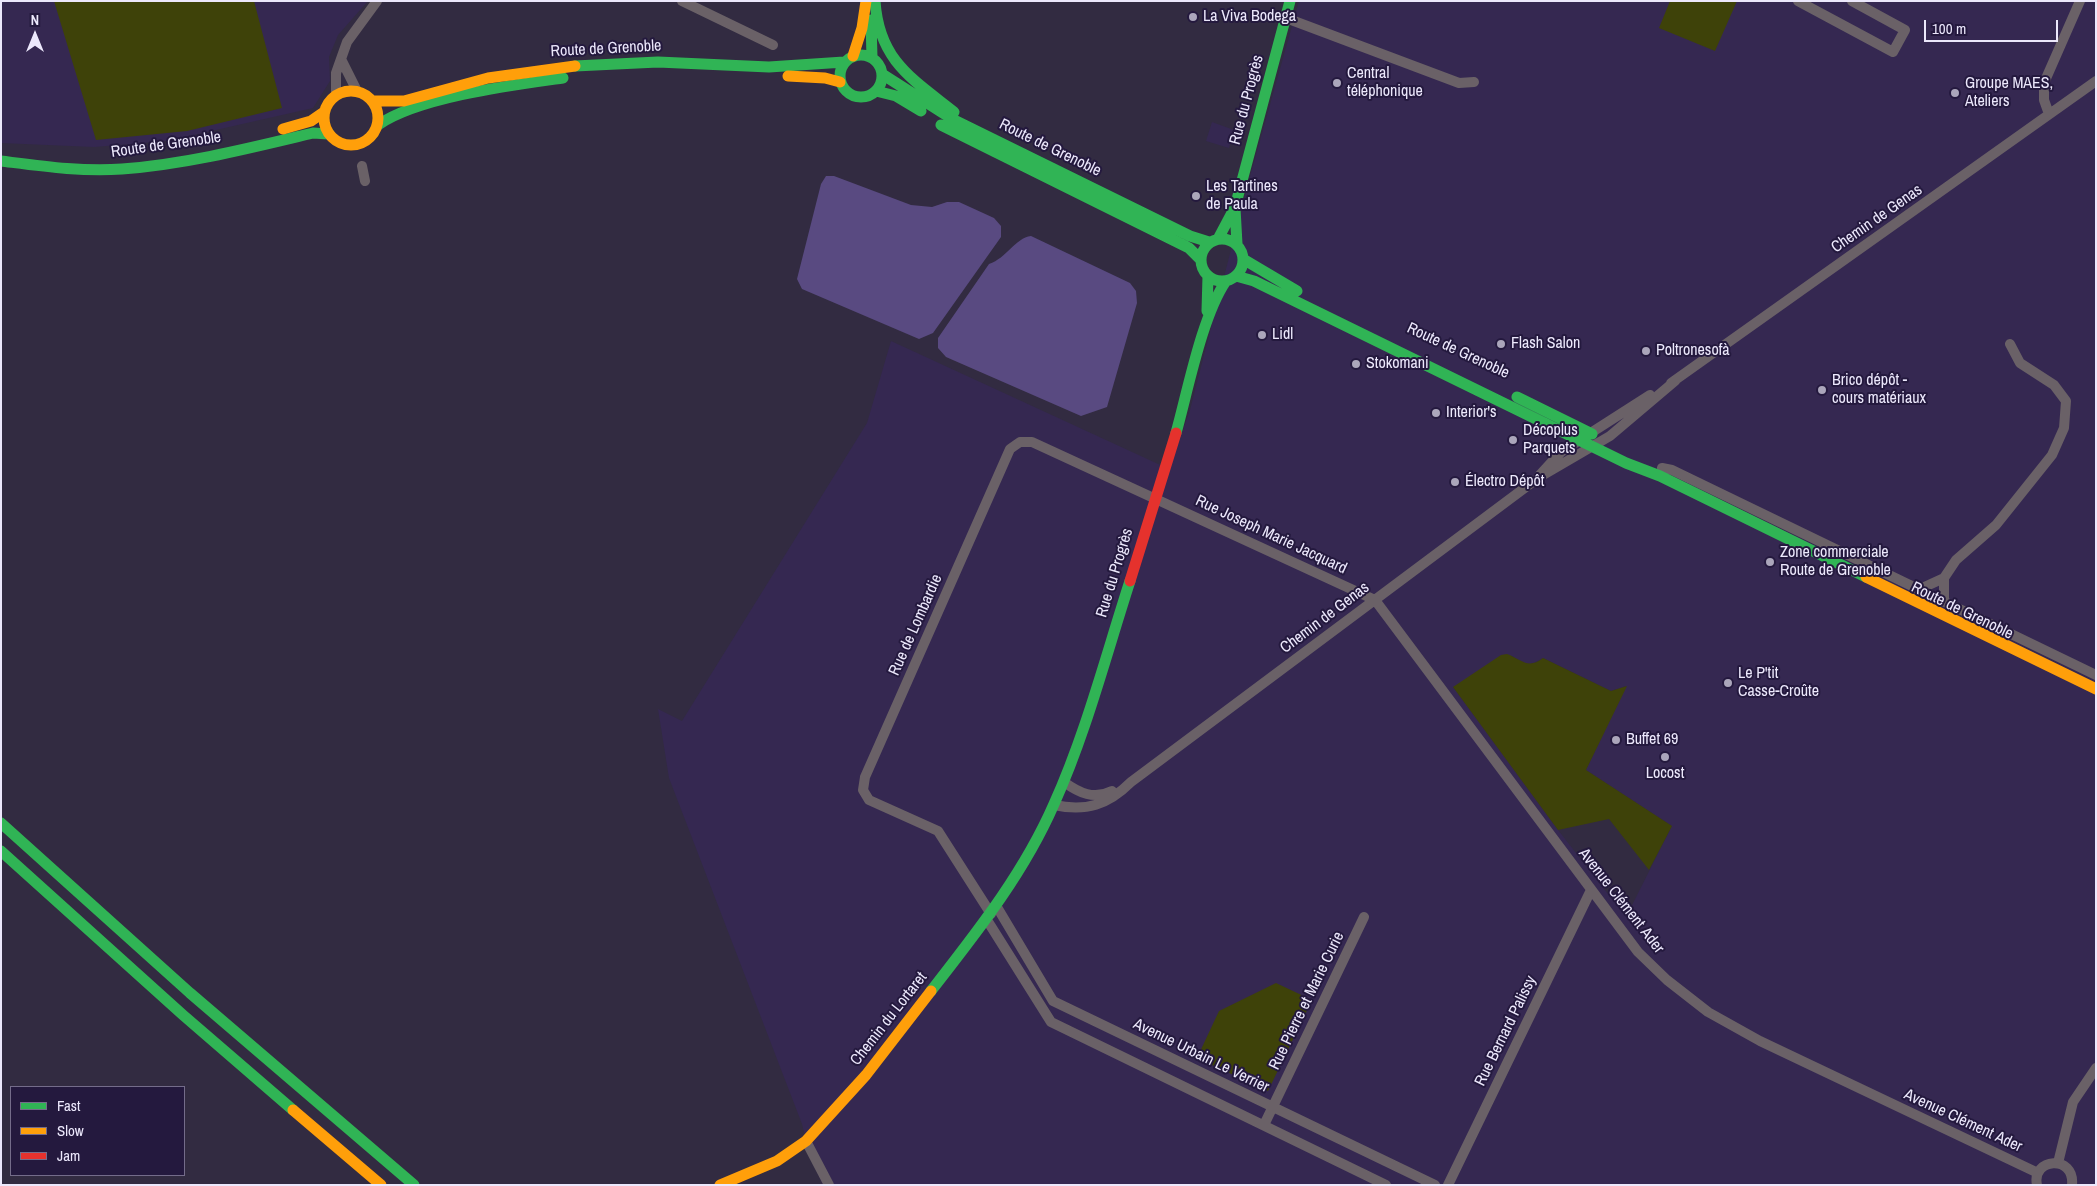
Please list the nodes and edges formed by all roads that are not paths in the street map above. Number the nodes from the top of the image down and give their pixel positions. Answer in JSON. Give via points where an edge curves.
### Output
{"nodes":[{"id":1,"x":377,"y":1,"type":"edge"},
{"id":2,"x":682,"y":1,"type":"edge"},
{"id":3,"x":866,"y":1,"type":"edge"},
{"id":4,"x":872,"y":1,"type":"edge"},
{"id":5,"x":875,"y":1,"type":"edge"},
{"id":6,"x":1290,"y":1,"type":"edge"},
{"id":7,"x":1798,"y":1,"type":"edge"},
{"id":8,"x":1852,"y":1,"type":"edge"},
{"id":9,"x":2080,"y":1,"type":"edge"},
{"id":10,"x":1286,"y":18,"type":"junction"},
{"id":11,"x":773,"y":44,"type":"dead end"},
{"id":12,"x":872,"y":58,"type":"junction"},
{"id":13,"x":341,"y":59,"type":"junction"},
{"id":14,"x":848,"y":59,"type":"junction"},
{"id":15,"x":882,"y":74,"type":"junction"},
{"id":16,"x":2096,"y":81,"type":"edge"},
{"id":17,"x":840,"y":82,"type":"junction"},
{"id":18,"x":1474,"y":82,"type":"dead end"},
{"id":19,"x":357,"y":91,"type":"junction"},
{"id":20,"x":876,"y":91,"type":"junction"},
{"id":21,"x":336,"y":95,"type":"junction"},
{"id":22,"x":373,"y":101,"type":"junction"},
{"id":23,"x":324,"y":112,"type":"junction"},
{"id":24,"x":2049,"y":114,"type":"junction"},
{"id":25,"x":378,"y":125,"type":"junction"},
{"id":26,"x":977,"y":130,"type":"junction"},
{"id":27,"x":329,"y":134,"type":"junction"},
{"id":28,"x":3,"y":161,"type":"edge"},
{"id":29,"x":362,"y":166,"type":"dead end"},
{"id":30,"x":365,"y":181,"type":"dead end"},
{"id":31,"x":1235,"y":207,"type":"junction"},
{"id":32,"x":1214,"y":240,"type":"junction"},
{"id":33,"x":1237,"y":244,"type":"junction"},
{"id":34,"x":1243,"y":259,"type":"junction"},
{"id":35,"x":1200,"y":260,"type":"junction"},
{"id":36,"x":1208,"y":276,"type":"junction"},
{"id":37,"x":1231,"y":278,"type":"junction"},
{"id":38,"x":1207,"y":323,"type":"junction"},
{"id":39,"x":2010,"y":344,"type":"dead end"},
{"id":40,"x":1675,"y":381,"type":"junction"},
{"id":41,"x":1590,"y":433,"type":"junction"},
{"id":42,"x":1580,"y":440,"type":"junction"},
{"id":43,"x":1604,"y":440,"type":"junction"},
{"id":44,"x":1592,"y":446,"type":"junction"},
{"id":45,"x":1626,"y":463,"type":"junction"},
{"id":46,"x":1662,"y":468,"type":"junction"},
{"id":47,"x":1538,"y":478,"type":"junction"},
{"id":48,"x":1155,"y":499,"type":"junction"},
{"id":49,"x":1944,"y":578,"type":"junction"},
{"id":50,"x":1920,"y":589,"type":"junction"},
{"id":51,"x":1374,"y":600,"type":"junction"},
{"id":52,"x":1944,"y":601,"type":"junction"},
{"id":53,"x":2096,"y":675,"type":"edge"},
{"id":54,"x":2096,"y":683,"type":"edge"},
{"id":55,"x":2096,"y":688,"type":"edge"},
{"id":56,"x":2096,"y":695,"type":"edge"},
{"id":57,"x":1064,"y":782,"type":"junction"},
{"id":58,"x":1131,"y":782,"type":"junction"},
{"id":59,"x":1054,"y":805,"type":"junction"},
{"id":60,"x":1,"y":823,"type":"edge"},
{"id":61,"x":1042,"y":828,"type":"joint"},
{"id":62,"x":1,"y":851,"type":"edge"},
{"id":63,"x":1591,"y":890,"type":"junction"},
{"id":64,"x":992,"y":914,"type":"junction"},
{"id":65,"x":1364,"y":917,"type":"dead end"},
{"id":66,"x":2096,"y":1068,"type":"edge"},
{"id":67,"x":1273,"y":1107,"type":"junction"},
{"id":68,"x":1264,"y":1125,"type":"junction"},
{"id":69,"x":806,"y":1141,"type":"junction"},
{"id":70,"x":2058,"y":1163,"type":"junction"},
{"id":71,"x":2038,"y":1173,"type":"junction"},
{"id":72,"x":381,"y":1185,"type":"edge"},
{"id":73,"x":414,"y":1185,"type":"edge"},
{"id":74,"x":720,"y":1185,"type":"edge"},
{"id":75,"x":829,"y":1185,"type":"edge"},
{"id":76,"x":1386,"y":1185,"type":"edge"},
{"id":77,"x":1435,"y":1185,"type":"edge"},
{"id":78,"x":1448,"y":1185,"type":"edge"},
{"id":79,"x":2037,"y":1185,"type":"edge"},
{"id":80,"x":2072,"y":1185,"type":"edge"}],
"edges":[{"from":1,"to":13,"type":"street","via":[[347,42]]},
{"from":2,"to":11,"type":"street"},
{"from":3,"to":14,"type":"main road","via":[[862,28]]},
{"from":4,"to":12,"type":"main road"},
{"from":5,"to":26,"type":"main road","via":[[876,28],[896,62]]},
{"from":6,"to":10,"type":"main road","name":"Rue du Progrès"},
{"from":7,"to":8,"type":"street","via":[[1893,52],[1905,30]]},
{"from":9,"to":24,"type":"street","via":[[2044,83],[2044,100]]},
{"from":10,"to":18,"type":"street","via":[[1459,83]]},
{"from":10,"to":31,"type":"main road","name":"Rue du Progrès"},
{"from":12,"to":14,"type":"main road","via":[[863,54]]},
{"from":12,"to":15,"type":"main road"},
{"from":13,"to":19,"type":"street"},
{"from":13,"to":21,"type":"street","via":[[336,73]]},
{"from":14,"to":17,"type":"main road","via":[[839,76]]},
{"from":14,"to":22,"type":"main road","name":"Route de Grenoble","via":[[769,67],[658,62],[594,64],[488,78],[404,101]]},
{"from":15,"to":20,"type":"main road"},
{"from":15,"to":26,"type":"main road","name":"Route de Grenoble","via":[[954,120]]},
{"from":16,"to":24,"type":"street","name":"Chemin de Genas"},
{"from":17,"to":20,"type":"main road","via":[[847,93],[858,98]]},
{"from":17,"to":25,"type":"main road","name":"Route de Grenoble","via":[[804,76],[769,78],[650,72],[578,76],[523,83],[457,98],[405,111]]},
{"from":19,"to":21,"type":"main road"},
{"from":19,"to":22,"type":"main road"},
{"from":20,"to":35,"type":"main road","name":"Route de Grenoble","via":[[896,96],[959,135],[1115,214],[1163,234],[1189,248]]},
{"from":21,"to":23,"type":"main road"},
{"from":22,"to":25,"type":"main road"},
{"from":23,"to":27,"type":"main road"},
{"from":23,"to":28,"type":"main road","name":"Route de Grenoble","via":[[311,121],[208,148],[122,159]]},
{"from":24,"to":40,"type":"street","name":"Chemin de Genas"},
{"from":25,"to":27,"type":"main road","via":[[366,140],[354,145],[340,143]]},
{"from":26,"to":32,"type":"main road","name":"Route de Grenoble","via":[[1190,236]]},
{"from":27,"to":28,"type":"main road","name":"Route de Grenoble","via":[[304,135],[208,158],[122,169],[65,169]]},
{"from":29,"to":30,"type":"street"},
{"from":31,"to":32,"type":"main road","name":"Rue du Progrès"},
{"from":31,"to":33,"type":"main road","name":"Rue du Progrès"},
{"from":32,"to":33,"type":"main road","via":[[1225,238]]},
{"from":32,"to":35,"type":"main road"},
{"from":33,"to":34,"type":"main road"},
{"from":34,"to":37,"type":"main road","via":[[1240,271]]},
{"from":34,"to":41,"type":"main road","name":"Route de Grenoble","via":[[1296,290]]},
{"from":35,"to":36,"type":"main road"},
{"from":36,"to":37,"type":"main road","via":[[1220,281]]},
{"from":36,"to":38,"type":"main road","name":"Rue du Progrès"},
{"from":37,"to":38,"type":"main road","name":"Rue du Progrès","via":[[1217,294]]},
{"from":37,"to":42,"type":"main road","name":"Route de Grenoble","via":[[1254,281]]},
{"from":38,"to":48,"type":"main road","name":"Rue du Progrès"},
{"from":39,"to":49,"type":"street","via":[[2020,363],[2054,386],[2066,401],[2060,440],[2052,455],[1996,526],[1956,560]]},
{"from":40,"to":41,"type":"street","name":"Chemin de Genas"},
{"from":40,"to":43,"type":"street","name":"Chemin de Genas"},
{"from":41,"to":42,"type":"street","name":"Chemin de Genas"},
{"from":41,"to":43,"type":"main road","name":"Route de Grenoble"},
{"from":42,"to":44,"type":"main road","name":"Route de Grenoble"},
{"from":42,"to":47,"type":"street","name":"Chemin de Genas","via":[[1561,452]]},
{"from":43,"to":44,"type":"street","name":"Chemin de Genas"},
{"from":43,"to":46,"type":"main road","name":"Route de Grenoble"},
{"from":44,"to":45,"type":"main road","name":"Route de Grenoble"},
{"from":44,"to":47,"type":"street","name":"Chemin de Genas"},
{"from":45,"to":55,"type":"main road","name":"Route de Grenoble","via":[[1669,480]]},
{"from":45,"to":56,"type":"street","name":"Route de Grenoble","via":[[1658,482]]},
{"from":46,"to":50,"type":"street","name":"Route de Grenoble"},
{"from":46,"to":54,"type":"main road","name":"Route de Grenoble"},
{"from":47,"to":51,"type":"street","name":"Chemin de Genas"},
{"from":48,"to":51,"type":"street","name":"Rue Joseph Marie Jacquard"},
{"from":48,"to":57,"type":"main road","name":"Rue du Progrès"},
{"from":48,"to":64,"type":"street","name":"Rue de Lombardie","via":[[1032,442],[1020,442],[1010,449],[865,777],[863,790],[869,800],[938,831]]},
{"from":49,"to":50,"type":"street"},
{"from":49,"to":52,"type":"street"},
{"from":50,"to":52,"type":"street","name":"Route de Grenoble"},
{"from":51,"to":58,"type":"street","name":"Chemin de Genas"},
{"from":51,"to":63,"type":"street","name":"Avenue Clément Ader"},
{"from":52,"to":53,"type":"street","name":"Route de Grenoble"},
{"from":57,"to":58,"type":"street","name":"Chemin de Genas","via":[[1080,793],[1101,796]]},
{"from":57,"to":59,"type":"main road","name":"Rue du Progrès"},
{"from":58,"to":59,"type":"street","name":"Chemin de Genas","via":[[1097,805],[1078,809]]},
{"from":59,"to":61,"type":"main road","name":"Rue du Progrès"},
{"from":60,"to":73,"type":"main road","via":[[190,993]]},
{"from":61,"to":64,"type":"main road","name":"Chemin du Lortaret"},
{"from":62,"to":72,"type":"main road","via":[[183,1015]]},
{"from":63,"to":71,"type":"street","name":"Avenue Clément Ader","via":[[1638,952],[1708,1012],[1760,1041]]},
{"from":63,"to":78,"type":"street","name":"Rue Bernard Palissy"},
{"from":64,"to":67,"type":"street","name":"Avenue Urbain Le Verrier","via":[[1053,1001]]},
{"from":64,"to":68,"type":"street","via":[[1051,1022]]},
{"from":64,"to":69,"type":"main road","name":"Chemin du Lortaret","via":[[866,1075]]},
{"from":65,"to":67,"type":"street","name":"Rue Pierre et Marie Curie"},
{"from":66,"to":70,"type":"street","via":[[2073,1102]]},
{"from":67,"to":68,"type":"street","name":"Rue Pierre et Marie Curie"},
{"from":67,"to":77,"type":"street","name":"Avenue Urbain Le Verrier"},
{"from":68,"to":76,"type":"street"},
{"from":69,"to":74,"type":"main road","name":"Chemin du Lortaret","via":[[782,1159]]},
{"from":69,"to":75,"type":"street"},
{"from":70,"to":71,"type":"street","via":[[2046,1165]]},
{"from":70,"to":80,"type":"street","via":[[2068,1169]]},
{"from":71,"to":79,"type":"street"}]}
